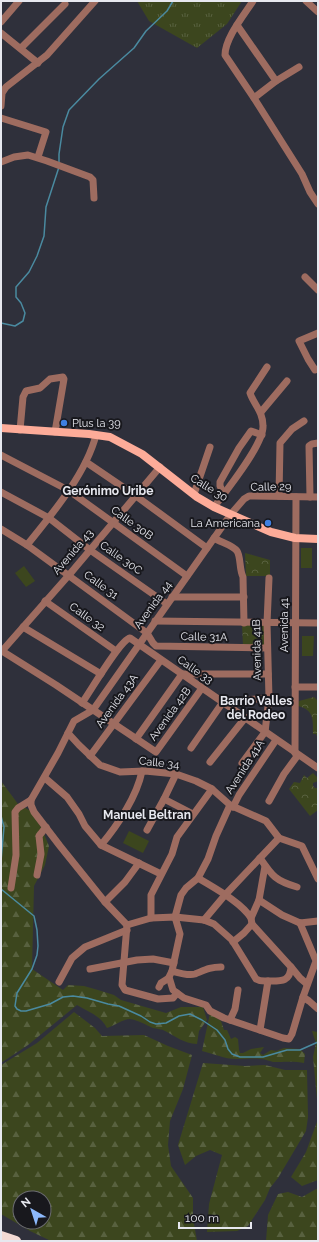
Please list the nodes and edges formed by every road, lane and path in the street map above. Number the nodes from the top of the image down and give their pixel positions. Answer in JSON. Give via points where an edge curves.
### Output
{"nodes":[{"id":1,"x":18,"y":1,"type":"edge"},
{"id":2,"x":253,"y":1,"type":"edge"},
{"id":3,"x":306,"y":1,"type":"edge"},
{"id":4,"x":92,"y":2,"type":"edge"},
{"id":5,"x":65,"y":4,"type":"dead end"},
{"id":6,"x":318,"y":12,"type":"edge"},
{"id":7,"x":1,"y":22,"type":"edge"},
{"id":8,"x":237,"y":25,"type":"junction"},
{"id":9,"x":1,"y":33,"type":"edge"},
{"id":10,"x":21,"y":48,"type":"junction"},
{"id":11,"x":38,"y":63,"type":"junction"},
{"id":12,"x":299,"y":67,"type":"dead end"},
{"id":13,"x":276,"y":81,"type":"junction"},
{"id":14,"x":254,"y":98,"type":"junction"},
{"id":15,"x":1,"y":106,"type":"edge"},
{"id":16,"x":1,"y":118,"type":"edge"},
{"id":17,"x":38,"y":157,"type":"junction"},
{"id":18,"x":1,"y":162,"type":"edge"},
{"id":19,"x":94,"y":198,"type":"dead end"},
{"id":20,"x":318,"y":204,"type":"edge"},
{"id":21,"x":305,"y":277,"type":"dead end"},
{"id":22,"x":318,"y":290,"type":"edge"},
{"id":23,"x":318,"y":333,"type":"edge"},
{"id":24,"x":267,"y":367,"type":"dead end"},
{"id":25,"x":316,"y":369,"type":"edge"},
{"id":26,"x":287,"y":382,"type":"dead end"},
{"id":27,"x":261,"y":412,"type":"junction"},
{"id":28,"x":304,"y":421,"type":"dead end"},
{"id":29,"x":1,"y":429,"type":"edge"},
{"id":30,"x":20,"y":430,"type":"junction"},
{"id":31,"x":55,"y":432,"type":"junction"},
{"id":32,"x":96,"y":435,"type":"junction"},
{"id":33,"x":262,"y":435,"type":"junction"},
{"id":34,"x":318,"y":443,"type":"edge"},
{"id":35,"x":210,"y":447,"type":"dead end"},
{"id":36,"x":1,"y":454,"type":"edge"},
{"id":37,"x":86,"y":462,"type":"junction"},
{"id":38,"x":160,"y":467,"type":"junction"},
{"id":39,"x":68,"y":490,"type":"junction"},
{"id":40,"x":1,"y":492,"type":"edge"},
{"id":41,"x":194,"y":494,"type":"junction"},
{"id":42,"x":224,"y":494,"type":"junction"},
{"id":43,"x":136,"y":496,"type":"junction"},
{"id":44,"x":279,"y":496,"type":"junction"},
{"id":45,"x":296,"y":497,"type":"junction"},
{"id":46,"x":310,"y":497,"type":"junction"},
{"id":47,"x":318,"y":497,"type":"edge"},
{"id":48,"x":214,"y":507,"type":"junction"},
{"id":49,"x":231,"y":514,"type":"junction"},
{"id":50,"x":49,"y":518,"type":"junction"},
{"id":51,"x":113,"y":522,"type":"junction"},
{"id":52,"x":1,"y":529,"type":"edge"},
{"id":53,"x":214,"y":538,"type":"junction"},
{"id":54,"x":295,"y":538,"type":"junction"},
{"id":55,"x":318,"y":539,"type":"edge"},
{"id":56,"x":27,"y":545,"type":"junction"},
{"id":57,"x":207,"y":548,"type":"junction"},
{"id":58,"x":90,"y":550,"type":"junction"},
{"id":59,"x":69,"y":576,"type":"junction"},
{"id":60,"x":187,"y":576,"type":"junction"},
{"id":61,"x":269,"y":578,"type":"dead end"},
{"id":62,"x":172,"y":597,"type":"junction"},
{"id":63,"x":244,"y":597,"type":"junction"},
{"id":64,"x":45,"y":601,"type":"junction"},
{"id":65,"x":167,"y":604,"type":"junction"},
{"id":66,"x":155,"y":621,"type":"junction"},
{"id":67,"x":244,"y":623,"type":"junction"},
{"id":68,"x":267,"y":623,"type":"junction"},
{"id":69,"x":296,"y":624,"type":"junction"},
{"id":70,"x":318,"y":624,"type":"edge"},
{"id":71,"x":23,"y":627,"type":"junction"},
{"id":72,"x":147,"y":633,"type":"junction"},
{"id":73,"x":139,"y":644,"type":"junction"},
{"id":74,"x":267,"y":648,"type":"junction"},
{"id":75,"x":2,"y":651,"type":"joint"},
{"id":76,"x":116,"y":652,"type":"junction"},
{"id":77,"x":110,"y":660,"type":"junction"},
{"id":78,"x":161,"y":660,"type":"junction"},
{"id":79,"x":122,"y":668,"type":"junction"},
{"id":80,"x":101,"y":674,"type":"junction"},
{"id":81,"x":182,"y":674,"type":"junction"},
{"id":82,"x":268,"y":674,"type":"junction"},
{"id":83,"x":295,"y":687,"type":"junction"},
{"id":84,"x":318,"y":687,"type":"edge"},
{"id":85,"x":202,"y":688,"type":"junction"},
{"id":86,"x":269,"y":698,"type":"junction"},
{"id":87,"x":223,"y":702,"type":"junction"},
{"id":88,"x":82,"y":703,"type":"junction"},
{"id":89,"x":93,"y":710,"type":"junction"},
{"id":90,"x":245,"y":718,"type":"junction"},
{"id":91,"x":114,"y":724,"type":"junction"},
{"id":92,"x":265,"y":732,"type":"junction"},
{"id":93,"x":68,"y":733,"type":"junction"},
{"id":94,"x":136,"y":739,"type":"junction"},
{"id":95,"x":276,"y":740,"type":"junction"},
{"id":96,"x":191,"y":748,"type":"dead end"},
{"id":97,"x":156,"y":752,"type":"joint"},
{"id":98,"x":296,"y":754,"type":"junction"},
{"id":99,"x":90,"y":756,"type":"junction"},
{"id":100,"x":210,"y":762,"type":"dead end"},
{"id":101,"x":242,"y":763,"type":"dead end"},
{"id":102,"x":318,"y":768,"type":"edge"},
{"id":103,"x":142,"y":771,"type":"junction"},
{"id":104,"x":176,"y":774,"type":"junction"},
{"id":105,"x":45,"y":778,"type":"junction"},
{"id":106,"x":212,"y":789,"type":"junction"},
{"id":107,"x":164,"y":799,"type":"junction"},
{"id":108,"x":31,"y":800,"type":"junction"},
{"id":109,"x":269,"y":801,"type":"dead end"},
{"id":110,"x":232,"y":806,"type":"junction"},
{"id":111,"x":193,"y":814,"type":"junction"},
{"id":112,"x":46,"y":827,"type":"junction"},
{"id":113,"x":147,"y":830,"type":"dead end"},
{"id":114,"x":279,"y":838,"type":"junction"},
{"id":115,"x":101,"y":845,"type":"junction"},
{"id":116,"x":260,"y":858,"type":"junction"},
{"id":117,"x":139,"y":863,"type":"junction"},
{"id":118,"x":265,"y":866,"type":"junction"},
{"id":119,"x":161,"y":874,"type":"junction"},
{"id":120,"x":37,"y":875,"type":"dead end"},
{"id":121,"x":318,"y":877,"type":"edge"},
{"id":122,"x":198,"y":878,"type":"junction"},
{"id":123,"x":297,"y":887,"type":"dead end"},
{"id":124,"x":11,"y":888,"type":"dead end"},
{"id":125,"x":225,"y":895,"type":"junction"},
{"id":126,"x":259,"y":900,"type":"junction"},
{"id":127,"x":105,"y":902,"type":"junction"},
{"id":128,"x":175,"y":917,"type":"junction"},
{"id":129,"x":151,"y":918,"type":"junction"},
{"id":130,"x":204,"y":920,"type":"junction"},
{"id":131,"x":252,"y":921,"type":"junction"},
{"id":132,"x":318,"y":921,"type":"edge"},
{"id":133,"x":300,"y":923,"type":"junction"},
{"id":134,"x":127,"y":928,"type":"junction"},
{"id":135,"x":233,"y":942,"type":"junction"},
{"id":136,"x":317,"y":961,"type":"edge"},
{"id":137,"x":125,"y":962,"type":"junction"},
{"id":138,"x":174,"y":963,"type":"junction"},
{"id":139,"x":221,"y":967,"type":"dead end"},
{"id":140,"x":291,"y":967,"type":"junction"},
{"id":141,"x":90,"y":969,"type":"dead end"},
{"id":142,"x":172,"y":971,"type":"junction"},
{"id":143,"x":169,"y":978,"type":"junction"},
{"id":144,"x":268,"y":981,"type":"junction"},
{"id":145,"x":59,"y":982,"type":"dead end"},
{"id":146,"x":307,"y":984,"type":"junction"},
{"id":147,"x":158,"y":987,"type":"dead end"},
{"id":148,"x":238,"y":990,"type":"dead end"},
{"id":149,"x":177,"y":993,"type":"junction"},
{"id":150,"x":303,"y":997,"type":"junction"},
{"id":151,"x":318,"y":1009,"type":"edge"},
{"id":152,"x":230,"y":1020,"type":"junction"},
{"id":153,"x":260,"y":1030,"type":"junction"},
{"id":154,"x":1,"y":1236,"type":"edge"},
{"id":155,"x":16,"y":1241,"type":"edge"}],
"edges":[{"from":1,"to":7,"type":"street"},
{"from":2,"to":8,"type":"street"},
{"from":3,"to":6,"type":"street"},
{"from":4,"to":11,"type":"street","via":[[79,20]]},
{"from":5,"to":10,"type":"street"},
{"from":8,"to":13,"type":"street"},
{"from":8,"to":14,"type":"street","via":[[227,43],[225,55]]},
{"from":9,"to":10,"type":"street"},
{"from":10,"to":11,"type":"street"},
{"from":11,"to":15,"type":"street","via":[[6,87],[2,93]]},
{"from":12,"to":13,"type":"street"},
{"from":13,"to":14,"type":"street"},
{"from":14,"to":20,"type":"street"},
{"from":16,"to":17,"type":"street","via":[[46,132]]},
{"from":17,"to":18,"type":"street","via":[[28,155]]},
{"from":17,"to":19,"type":"street","via":[[93,180]]},
{"from":21,"to":22,"type":"street"},
{"from":23,"to":25,"type":"street","via":[[299,341]]},
{"from":24,"to":27,"type":"street","via":[[250,393]]},
{"from":26,"to":27,"type":"street"},
{"from":27,"to":33,"type":"street"},
{"from":28,"to":44,"type":"street","via":[[292,429],[280,444]]},
{"from":29,"to":30,"type":"main road","name":"Calle 30"},
{"from":30,"to":31,"type":"main road","name":"Calle 30"},
{"from":30,"to":31,"type":"street","via":[[22,401],[26,391],[40,388],[50,379],[63,377]]},
{"from":31,"to":32,"type":"main road","name":"Calle 30"},
{"from":32,"to":37,"type":"street"},
{"from":32,"to":38,"type":"main road","name":"Calle 30","via":[[110,437],[125,444]]},
{"from":33,"to":42,"type":"street"},
{"from":33,"to":42,"type":"street","via":[[251,431],[243,442],[220,482]]},
{"from":34,"to":46,"type":"street","via":[[309,446]]},
{"from":35,"to":41,"type":"street"},
{"from":36,"to":39,"type":"street","name":"Calle 30B"},
{"from":37,"to":39,"type":"street"},
{"from":37,"to":43,"type":"street"},
{"from":38,"to":41,"type":"main road","name":"Calle 30"},
{"from":38,"to":43,"type":"street","name":"Avenida 43"},
{"from":39,"to":50,"type":"street"},
{"from":39,"to":51,"type":"street","name":"Calle 30B"},
{"from":40,"to":50,"type":"street","name":"Calle 30C"},
{"from":41,"to":48,"type":"main road","name":"Calle 30"},
{"from":42,"to":48,"type":"street"},
{"from":43,"to":51,"type":"street","name":"Avenida 43"},
{"from":43,"to":57,"type":"street"},
{"from":44,"to":45,"type":"street","name":"Calle 29"},
{"from":44,"to":49,"type":"street","name":"Calle 29","via":[[249,496]]},
{"from":45,"to":46,"type":"street","name":"Calle 29"},
{"from":45,"to":54,"type":"street","name":"Avenida 41"},
{"from":46,"to":47,"type":"street","name":"Calle 29"},
{"from":48,"to":49,"type":"main road","name":"Calle 30"},
{"from":49,"to":53,"type":"street","name":"Avenida 44"},
{"from":49,"to":54,"type":"main road","name":"Calle 30","via":[[270,532]]},
{"from":50,"to":56,"type":"street"},
{"from":50,"to":58,"type":"street","name":"Calle 30C"},
{"from":51,"to":58,"type":"street","name":"Avenida 43"},
{"from":51,"to":60,"type":"street","name":"Calle 30B"},
{"from":52,"to":56,"type":"street","name":"Calle 31"},
{"from":53,"to":57,"type":"street","name":"Avenida 44"},
{"from":53,"to":63,"type":"street","via":[[238,553]]},
{"from":54,"to":55,"type":"main road","name":"Calle 30"},
{"from":54,"to":69,"type":"street","name":"Avenida 41"},
{"from":56,"to":59,"type":"street","name":"Calle 31"},
{"from":57,"to":60,"type":"street","name":"Avenida 44"},
{"from":58,"to":59,"type":"street","name":"Avenida 43"},
{"from":58,"to":65,"type":"street","name":"Calle 30C"},
{"from":59,"to":64,"type":"street","name":"Avenida 43"},
{"from":59,"to":72,"type":"street","name":"Calle 31"},
{"from":60,"to":62,"type":"street","name":"Avenida 44"},
{"from":61,"to":68,"type":"street","name":"Avenida 41B"},
{"from":62,"to":63,"type":"street"},
{"from":62,"to":65,"type":"street","name":"Avenida 44"},
{"from":63,"to":67,"type":"street"},
{"from":64,"to":71,"type":"street","name":"Avenida 43"},
{"from":64,"to":76,"type":"street","name":"Calle 32"},
{"from":65,"to":66,"type":"street","name":"Avenida 44"},
{"from":66,"to":67,"type":"street"},
{"from":66,"to":72,"type":"street","name":"Avenida 44"},
{"from":67,"to":68,"type":"street"},
{"from":68,"to":69,"type":"street"},
{"from":68,"to":74,"type":"street","name":"Avenida 41B"},
{"from":69,"to":70,"type":"street"},
{"from":69,"to":83,"type":"street","name":"Avenida 41"},
{"from":71,"to":75,"type":"street","name":"Avenida 43"},
{"from":71,"to":80,"type":"street"},
{"from":72,"to":73,"type":"street","name":"Avenida 44"},
{"from":72,"to":74,"type":"street","name":"Calle 31A","via":[[156,646]]},
{"from":73,"to":76,"type":"street","via":[[130,638],[127,639]]},
{"from":73,"to":78,"type":"street","name":"Calle 33"},
{"from":73,"to":79,"type":"street","name":"Avenida 44"},
{"from":74,"to":82,"type":"street","name":"Avenida 41B"},
{"from":75,"to":88,"type":"street","name":"Calle 34"},
{"from":76,"to":77,"type":"street"},
{"from":77,"to":79,"type":"street"},
{"from":77,"to":80,"type":"street"},
{"from":78,"to":81,"type":"street","name":"Calle 33"},
{"from":78,"to":91,"type":"street","name":"Avenida 43A"},
{"from":79,"to":89,"type":"street","name":"Avenida 44"},
{"from":80,"to":88,"type":"street"},
{"from":81,"to":82,"type":"street"},
{"from":81,"to":85,"type":"street","name":"Calle 33"},
{"from":81,"to":94,"type":"street"},
{"from":82,"to":86,"type":"street","name":"Avenida 41B"},
{"from":83,"to":84,"type":"street"},
{"from":83,"to":98,"type":"street","name":"Avenida 41"},
{"from":85,"to":87,"type":"street","name":"Calle 33"},
{"from":85,"to":97,"type":"street","name":"Avenida 42B"},
{"from":86,"to":87,"type":"street"},
{"from":86,"to":92,"type":"street","name":"Avenida 41B"},
{"from":87,"to":90,"type":"street","name":"Calle 33"},
{"from":87,"to":96,"type":"street"},
{"from":88,"to":89,"type":"street","name":"Calle 34"},
{"from":89,"to":91,"type":"street","name":"Calle 34"},
{"from":89,"to":93,"type":"street","via":[[74,722]]},
{"from":90,"to":92,"type":"street","name":"Calle 33"},
{"from":90,"to":100,"type":"street"},
{"from":91,"to":94,"type":"street","name":"Calle 34"},
{"from":91,"to":99,"type":"street","name":"Avenida 43A"},
{"from":92,"to":95,"type":"street","name":"Calle 33"},
{"from":92,"to":101,"type":"street","name":"Avenida 41B"},
{"from":93,"to":99,"type":"street","name":"Calle 34"},
{"from":93,"to":105,"type":"street"},
{"from":94,"to":97,"type":"street","name":"Calle 34"},
{"from":95,"to":98,"type":"street","name":"Calle 33"},
{"from":95,"to":110,"type":"street","name":"Avenida 41A"},
{"from":98,"to":102,"type":"street","name":"Calle 33"},
{"from":98,"to":109,"type":"street"},
{"from":99,"to":103,"type":"street","name":"Calle 34","via":[[100,765],[120,772]]},
{"from":103,"to":104,"type":"street","name":"Calle 34"},
{"from":103,"to":115,"type":"street","via":[[140,783],[122,816]]},
{"from":104,"to":106,"type":"street","name":"Calle 34"},
{"from":104,"to":107,"type":"street"},
{"from":105,"to":108,"type":"street"},
{"from":105,"to":115,"type":"street","via":[[67,797],[85,826]]},
{"from":106,"to":110,"type":"street","name":"Calle 34"},
{"from":106,"to":111,"type":"street"},
{"from":107,"to":111,"type":"street"},
{"from":107,"to":113,"type":"street"},
{"from":108,"to":112,"type":"street","via":[[32,809]]},
{"from":108,"to":124,"type":"street","via":[[15,812],[16,855]]},
{"from":110,"to":114,"type":"street","name":"Calle 34","via":[[266,821]]},
{"from":110,"to":122,"type":"street","name":"Avenida 41A"},
{"from":111,"to":119,"type":"street","via":[[177,837],[172,854]]},
{"from":112,"to":120,"type":"street","via":[[39,836],[41,854]]},
{"from":112,"to":127,"type":"street"},
{"from":114,"to":116,"type":"street"},
{"from":114,"to":121,"type":"street","via":[[302,846]]},
{"from":115,"to":117,"type":"street"},
{"from":116,"to":118,"type":"street"},
{"from":116,"to":125,"type":"street"},
{"from":117,"to":119,"type":"street"},
{"from":117,"to":127,"type":"street","via":[[126,882]]},
{"from":118,"to":123,"type":"street","via":[[280,881]]},
{"from":118,"to":126,"type":"street"},
{"from":119,"to":129,"type":"street","via":[[151,895]]},
{"from":122,"to":125,"type":"street"},
{"from":122,"to":128,"type":"street","name":"Avenida 41A","via":[[181,895]]},
{"from":125,"to":130,"type":"street"},
{"from":125,"to":131,"type":"street","via":[[248,913]]},
{"from":126,"to":131,"type":"street"},
{"from":126,"to":133,"type":"street"},
{"from":127,"to":134,"type":"street"},
{"from":128,"to":129,"type":"street"},
{"from":128,"to":130,"type":"street"},
{"from":128,"to":138,"type":"street","via":[[180,934]]},
{"from":129,"to":134,"type":"street"},
{"from":130,"to":135,"type":"street","via":[[214,924]]},
{"from":131,"to":135,"type":"street","via":[[244,933]]},
{"from":131,"to":140,"type":"street"},
{"from":132,"to":133,"type":"street"},
{"from":133,"to":136,"type":"street"},
{"from":134,"to":137,"type":"street"},
{"from":134,"to":145,"type":"street","via":[[85,948],[72,958]]},
{"from":135,"to":144,"type":"street","via":[[256,979]]},
{"from":136,"to":146,"type":"street"},
{"from":137,"to":138,"type":"street","via":[[153,959]]},
{"from":137,"to":141,"type":"street"},
{"from":137,"to":149,"type":"street","via":[[122,985],[125,990],[158,998],[173,998]]},
{"from":138,"to":142,"type":"street"},
{"from":139,"to":142,"type":"street","via":[[203,969],[194,974]]},
{"from":140,"to":144,"type":"street","via":[[287,979]]},
{"from":140,"to":146,"type":"street"},
{"from":142,"to":143,"type":"street"},
{"from":143,"to":147,"type":"street"},
{"from":143,"to":149,"type":"street","via":[[173,990]]},
{"from":144,"to":153,"type":"street"},
{"from":146,"to":150,"type":"street"},
{"from":148,"to":152,"type":"street"},
{"from":149,"to":152,"type":"street","via":[[190,1001],[206,1005],[210,1011]]},
{"from":150,"to":151,"type":"street"},
{"from":150,"to":153,"type":"street","via":[[289,1039]]},
{"from":152,"to":153,"type":"street"},
{"from":154,"to":155,"type":"highway"}]}
